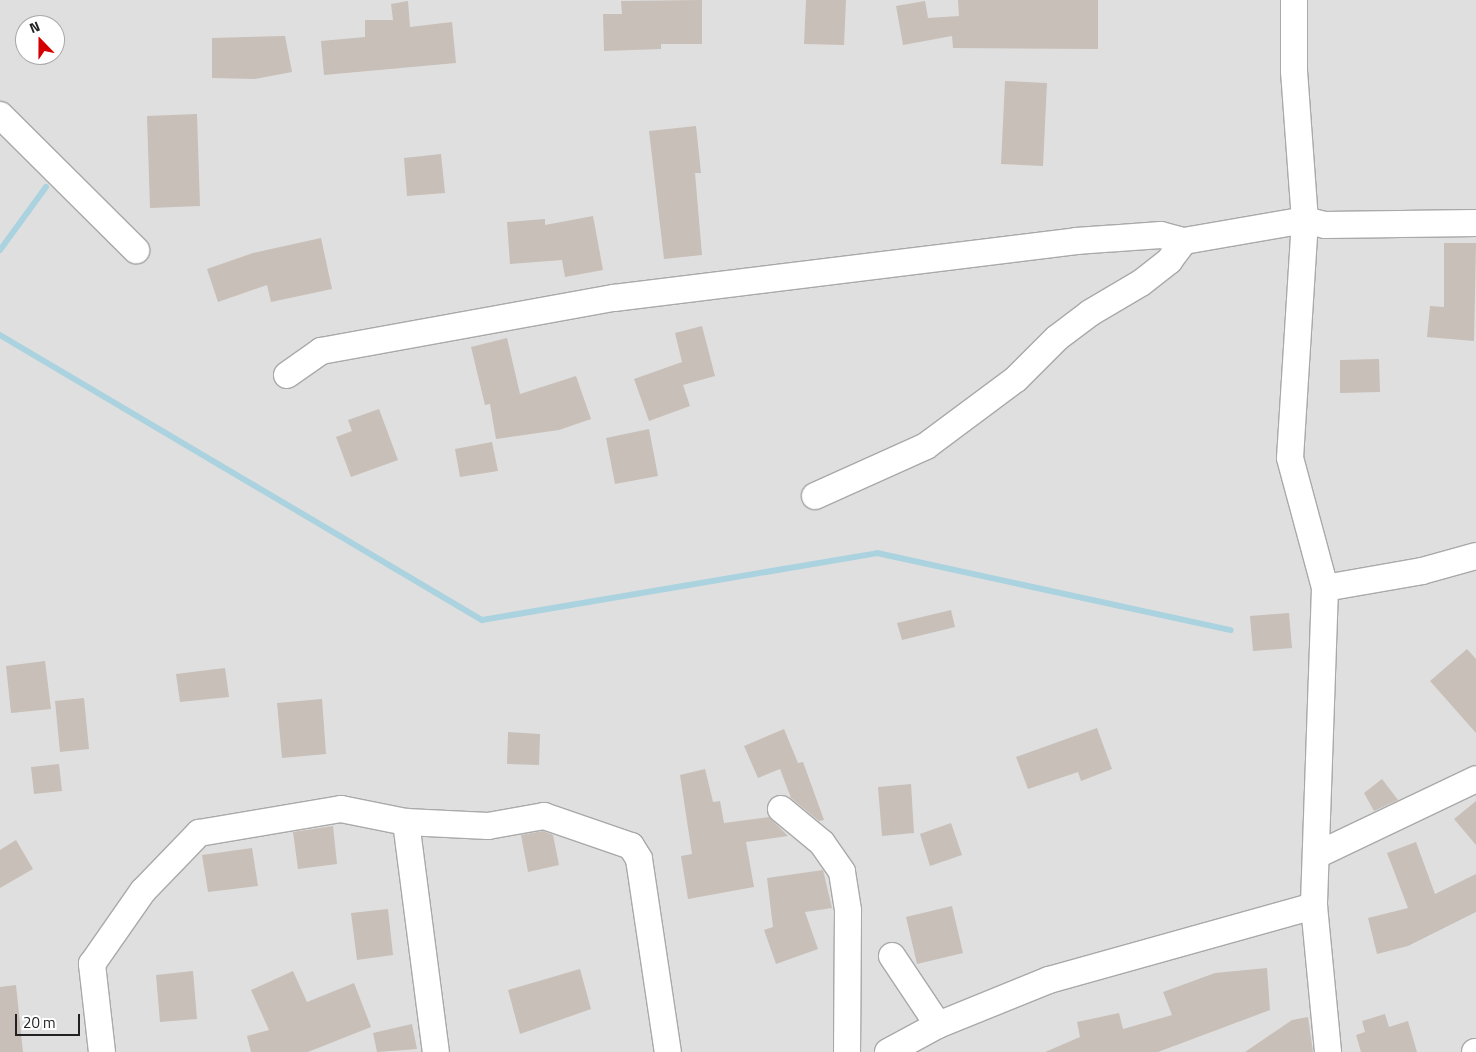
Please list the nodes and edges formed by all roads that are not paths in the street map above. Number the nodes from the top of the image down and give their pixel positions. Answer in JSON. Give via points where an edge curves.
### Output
{"nodes":[{"id":1,"x":1294,"y":0,"type":"edge"},
{"id":2,"x":0,"y":116,"type":"edge"},
{"id":3,"x":1305,"y":220,"type":"junction"},
{"id":4,"x":1476,"y":223,"type":"edge"},
{"id":5,"x":1184,"y":241,"type":"junction"},
{"id":6,"x":136,"y":250,"type":"dead end"},
{"id":7,"x":287,"y":375,"type":"dead end"},
{"id":8,"x":815,"y":496,"type":"dead end"},
{"id":9,"x":1476,"y":556,"type":"edge"},
{"id":10,"x":1324,"y":588,"type":"junction"},
{"id":11,"x":1476,"y":779,"type":"edge"},
{"id":12,"x":781,"y":809,"type":"dead end"},
{"id":13,"x":406,"y":822,"type":"junction"},
{"id":14,"x":1317,"y":855,"type":"junction"},
{"id":15,"x":1314,"y":906,"type":"junction"},
{"id":16,"x":892,"y":956,"type":"dead end"},
{"id":17,"x":938,"y":1025,"type":"junction"},
{"id":18,"x":102,"y":1052,"type":"edge"},
{"id":19,"x":436,"y":1052,"type":"edge"},
{"id":20,"x":668,"y":1052,"type":"edge"},
{"id":21,"x":847,"y":1052,"type":"edge"},
{"id":22,"x":888,"y":1052,"type":"edge"},
{"id":23,"x":1328,"y":1052,"type":"edge"}],
"edges":[{"from":1,"to":3,"type":"street","via":[[1294,71]]},
{"from":2,"to":6,"type":"street"},
{"from":3,"to":4,"type":"street","via":[[1325,225]]},
{"from":3,"to":5,"type":"street"},
{"from":3,"to":10,"type":"street","via":[[1290,458]]},
{"from":5,"to":7,"type":"street","via":[[1162,235],[1076,241],[614,298],[320,351]]},
{"from":5,"to":8,"type":"street","via":[[1169,261],[1141,283],[1083,318],[1016,379],[926,446]]},
{"from":9,"to":10,"type":"street","via":[[1422,571]]},
{"from":10,"to":14,"type":"street"},
{"from":11,"to":14,"type":"street"},
{"from":12,"to":21,"type":"street","via":[[822,842],[842,872],[848,911]]},
{"from":13,"to":18,"type":"street","via":[[341,809],[199,833],[143,891],[92,964]]},
{"from":13,"to":19,"type":"street"},
{"from":13,"to":20,"type":"street","via":[[488,826],[544,816],[631,846],[639,859]]},
{"from":14,"to":15,"type":"street"},
{"from":15,"to":17,"type":"street","via":[[1049,980]]},
{"from":15,"to":23,"type":"street"},
{"from":16,"to":17,"type":"street"},
{"from":17,"to":22,"type":"street"}]}
